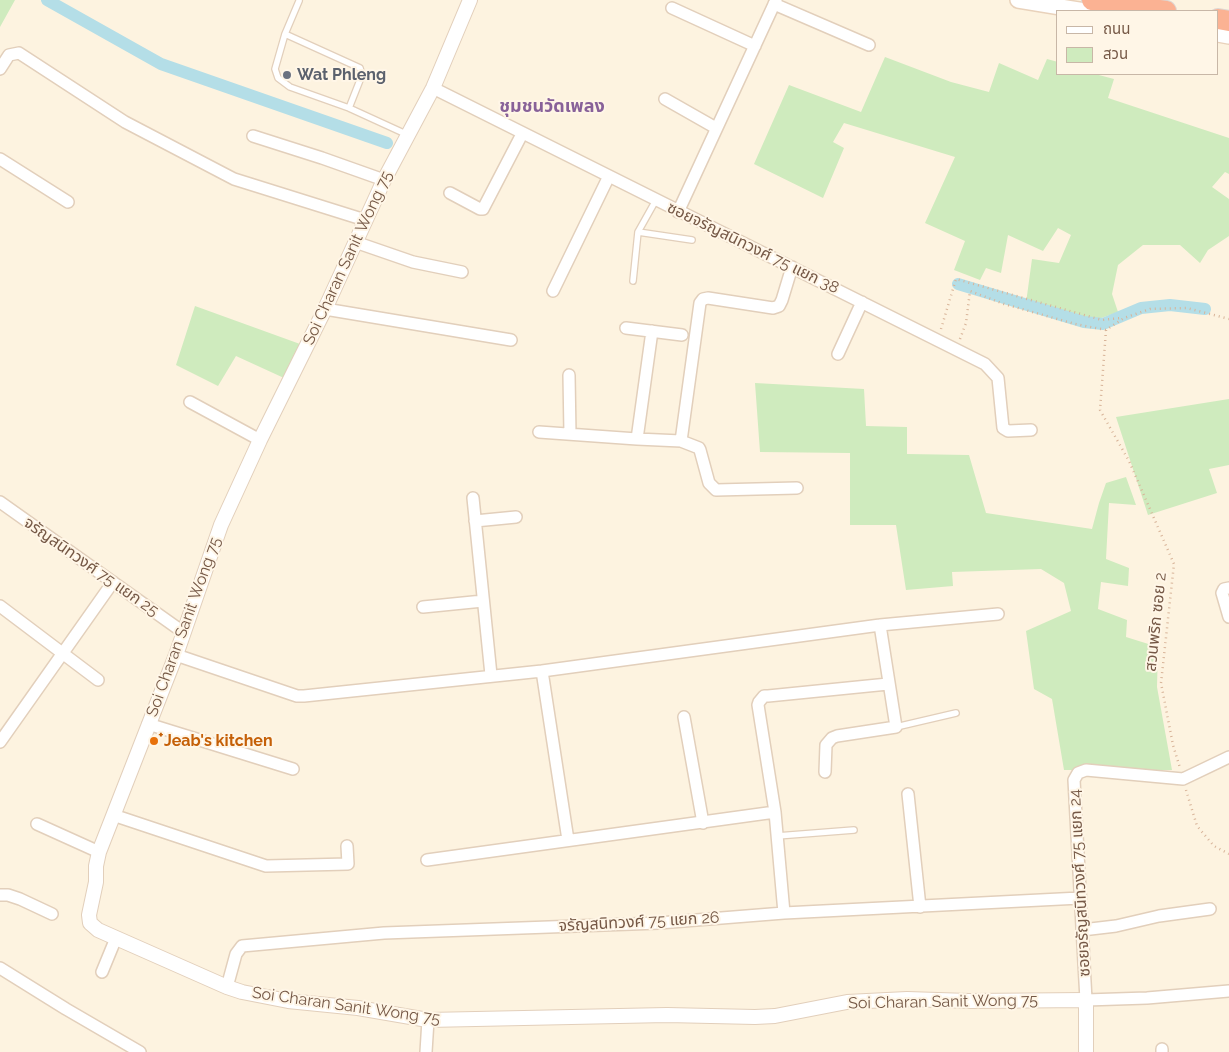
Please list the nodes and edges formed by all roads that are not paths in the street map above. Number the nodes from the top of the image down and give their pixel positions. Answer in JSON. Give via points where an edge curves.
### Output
{"nodes":[{"id":1,"x":470,"y":0,"type":"edge"},
{"id":2,"x":1018,"y":0,"type":"edge"},
{"id":3,"x":1092,"y":0,"type":"edge"},
{"id":4,"x":299,"y":1,"type":"edge"},
{"id":5,"x":775,"y":2,"type":"edge"},
{"id":6,"x":672,"y":8,"type":"dead end"},
{"id":7,"x":1079,"y":10,"type":"edge"},
{"id":8,"x":1159,"y":10,"type":"edge"},
{"id":9,"x":285,"y":34,"type":"junction"},
{"id":10,"x":869,"y":45,"type":"dead end"},
{"id":11,"x":755,"y":46,"type":"junction"},
{"id":12,"x":0,"y":69,"type":"edge"},
{"id":13,"x":433,"y":88,"type":"junction"},
{"id":14,"x":665,"y":98,"type":"dead end"},
{"id":15,"x":349,"y":108,"type":"junction"},
{"id":16,"x":716,"y":128,"type":"junction"},
{"id":17,"x":522,"y":134,"type":"junction"},
{"id":18,"x":408,"y":135,"type":"junction"},
{"id":19,"x":253,"y":136,"type":"dead end"},
{"id":20,"x":0,"y":158,"type":"edge"},
{"id":21,"x":609,"y":176,"type":"junction"},
{"id":22,"x":384,"y":180,"type":"junction"},
{"id":23,"x":450,"y":193,"type":"dead end"},
{"id":24,"x":656,"y":200,"type":"junction"},
{"id":25,"x":68,"y":202,"type":"dead end"},
{"id":26,"x":678,"y":212,"type":"junction"},
{"id":27,"x":365,"y":220,"type":"junction"},
{"id":28,"x":638,"y":232,"type":"junction"},
{"id":29,"x":692,"y":240,"type":"dead end"},
{"id":30,"x":355,"y":242,"type":"junction"},
{"id":31,"x":792,"y":267,"type":"junction"},
{"id":32,"x":462,"y":272,"type":"dead end"},
{"id":33,"x":633,"y":281,"type":"dead end"},
{"id":34,"x":553,"y":291,"type":"dead end"},
{"id":35,"x":862,"y":302,"type":"junction"},
{"id":36,"x":325,"y":309,"type":"junction"},
{"id":37,"x":626,"y":328,"type":"dead end"},
{"id":38,"x":652,"y":331,"type":"junction"},
{"id":39,"x":682,"y":335,"type":"dead end"},
{"id":40,"x":511,"y":340,"type":"dead end"},
{"id":41,"x":838,"y":354,"type":"dead end"},
{"id":42,"x":569,"y":375,"type":"dead end"},
{"id":43,"x":190,"y":402,"type":"dead end"},
{"id":44,"x":1031,"y":430,"type":"dead end"},
{"id":45,"x":539,"y":432,"type":"dead end"},
{"id":46,"x":570,"y":434,"type":"junction"},
{"id":47,"x":637,"y":439,"type":"junction"},
{"id":48,"x":260,"y":440,"type":"junction"},
{"id":49,"x":680,"y":441,"type":"junction"},
{"id":50,"x":797,"y":488,"type":"dead end"},
{"id":51,"x":473,"y":498,"type":"dead end"},
{"id":52,"x":0,"y":502,"type":"edge"},
{"id":53,"x":516,"y":516,"type":"dead end"},
{"id":54,"x":475,"y":521,"type":"junction"},
{"id":55,"x":113,"y":582,"type":"junction"},
{"id":56,"x":1229,"y":588,"type":"edge"},
{"id":57,"x":482,"y":601,"type":"junction"},
{"id":58,"x":0,"y":606,"type":"edge"},
{"id":59,"x":423,"y":606,"type":"dead end"},
{"id":60,"x":998,"y":614,"type":"dead end"},
{"id":61,"x":1229,"y":617,"type":"edge"},
{"id":62,"x":880,"y":625,"type":"junction"},
{"id":63,"x":182,"y":632,"type":"junction"},
{"id":64,"x":62,"y":652,"type":"junction"},
{"id":65,"x":176,"y":654,"type":"junction"},
{"id":66,"x":542,"y":671,"type":"junction"},
{"id":67,"x":491,"y":675,"type":"junction"},
{"id":68,"x":98,"y":680,"type":"dead end"},
{"id":69,"x":888,"y":684,"type":"junction"},
{"id":70,"x":956,"y":713,"type":"dead end"},
{"id":71,"x":684,"y":717,"type":"dead end"},
{"id":72,"x":148,"y":724,"type":"junction"},
{"id":73,"x":896,"y":727,"type":"junction"},
{"id":74,"x":0,"y":742,"type":"edge"},
{"id":75,"x":1229,"y":758,"type":"edge"},
{"id":76,"x":293,"y":769,"type":"dead end"},
{"id":77,"x":825,"y":772,"type":"dead end"},
{"id":78,"x":908,"y":794,"type":"dead end"},
{"id":79,"x":775,"y":812,"type":"junction"},
{"id":80,"x":113,"y":815,"type":"junction"},
{"id":81,"x":703,"y":823,"type":"junction"},
{"id":82,"x":36,"y":824,"type":"dead end"},
{"id":83,"x":854,"y":830,"type":"dead end"},
{"id":84,"x":777,"y":836,"type":"junction"},
{"id":85,"x":568,"y":840,"type":"junction"},
{"id":86,"x":347,"y":846,"type":"dead end"},
{"id":87,"x":99,"y":852,"type":"junction"},
{"id":88,"x":426,"y":860,"type":"dead end"},
{"id":89,"x":0,"y":895,"type":"edge"},
{"id":90,"x":1080,"y":898,"type":"junction"},
{"id":91,"x":920,"y":907,"type":"junction"},
{"id":92,"x":1210,"y":909,"type":"dead end"},
{"id":93,"x":784,"y":913,"type":"junction"},
{"id":94,"x":52,"y":914,"type":"dead end"},
{"id":95,"x":1082,"y":930,"type":"junction"},
{"id":96,"x":116,"y":938,"type":"junction"},
{"id":97,"x":0,"y":968,"type":"edge"},
{"id":98,"x":102,"y":972,"type":"dead end"},
{"id":99,"x":227,"y":987,"type":"junction"},
{"id":100,"x":1229,"y":991,"type":"edge"},
{"id":101,"x":1086,"y":1000,"type":"junction"},
{"id":102,"x":428,"y":1020,"type":"junction"},
{"id":103,"x":140,"y":1052,"type":"edge"},
{"id":104,"x":426,"y":1052,"type":"edge"},
{"id":105,"x":1086,"y":1052,"type":"edge"}],
"edges":[{"from":1,"to":13,"type":"street","name":"Soi Charan Sanit Wong 75"},
{"from":2,"to":7,"type":"main road"},
{"from":3,"to":8,"type":"highway"},
{"from":4,"to":9,"type":"lane"},
{"from":5,"to":10,"type":"street"},
{"from":5,"to":11,"type":"street"},
{"from":6,"to":11,"type":"street"},
{"from":9,"to":15,"type":"lane","via":[[275,69],[278,78],[290,87]]},
{"from":9,"to":15,"type":"lane","via":[[360,68],[362,75]]},
{"from":11,"to":16,"type":"street"},
{"from":12,"to":27,"type":"street","via":[[9,55],[19,53],[125,122],[234,179]]},
{"from":13,"to":17,"type":"street","name":"ซอยจรัญสนิทวงศ์ 75 แยก 38"},
{"from":13,"to":18,"type":"street","name":"Soi Charan Sanit Wong 75"},
{"from":14,"to":16,"type":"street"},
{"from":15,"to":18,"type":"lane"},
{"from":16,"to":26,"type":"street"},
{"from":17,"to":21,"type":"street","name":"ซอยจรัญสนิทวงศ์ 75 แยก 38"},
{"from":17,"to":23,"type":"street","via":[[483,209]]},
{"from":18,"to":22,"type":"street","name":"Soi Charan Sanit Wong 75"},
{"from":19,"to":22,"type":"street"},
{"from":20,"to":25,"type":"street"},
{"from":21,"to":24,"type":"street","name":"ซอยจรัญสนิทวงศ์ 75 แยก 38"},
{"from":21,"to":34,"type":"street"},
{"from":22,"to":27,"type":"street","name":"Soi Charan Sanit Wong 75"},
{"from":24,"to":26,"type":"street","name":"ซอยจรัญสนิทวงศ์ 75 แยก 38"},
{"from":24,"to":28,"type":"lane"},
{"from":26,"to":31,"type":"street","name":"ซอยจรัญสนิทวงศ์ 75 แยก 38"},
{"from":27,"to":30,"type":"street","name":"Soi Charan Sanit Wong 75"},
{"from":28,"to":29,"type":"lane"},
{"from":28,"to":33,"type":"lane"},
{"from":30,"to":32,"type":"street","via":[[413,262]]},
{"from":30,"to":36,"type":"street","name":"Soi Charan Sanit Wong 75"},
{"from":31,"to":35,"type":"street","name":"ซอยจรัญสนิทวงศ์ 75 แยก 38"},
{"from":31,"to":49,"type":"street","via":[[779,306],[773,308],[708,298],[700,303]]},
{"from":35,"to":41,"type":"street"},
{"from":35,"to":44,"type":"street","name":"ซอยจรัญสนิทวงศ์ 75 แยก 38","via":[[985,364],[997,377],[1004,429]]},
{"from":36,"to":40,"type":"street"},
{"from":36,"to":48,"type":"street","name":"Soi Charan Sanit Wong 75"},
{"from":37,"to":38,"type":"street"},
{"from":38,"to":39,"type":"street"},
{"from":38,"to":47,"type":"street"},
{"from":42,"to":46,"type":"street"},
{"from":43,"to":48,"type":"street"},
{"from":45,"to":46,"type":"street"},
{"from":46,"to":47,"type":"street"},
{"from":47,"to":49,"type":"street"},
{"from":48,"to":63,"type":"street","name":"Soi Charan Sanit Wong 75","via":[[221,525]]},
{"from":49,"to":50,"type":"street","via":[[699,448],[709,483],[716,490]]},
{"from":51,"to":54,"type":"street"},
{"from":52,"to":55,"type":"street","name":"จรัญสนิทวงศ์ 75 แยก 25"},
{"from":53,"to":54,"type":"street"},
{"from":54,"to":57,"type":"street"},
{"from":55,"to":63,"type":"street","name":"จรัญสนิทวงศ์ 75 แยก 25"},
{"from":55,"to":64,"type":"street"},
{"from":56,"to":61,"type":"street","via":[[1222,593]]},
{"from":57,"to":59,"type":"street"},
{"from":57,"to":67,"type":"street"},
{"from":58,"to":64,"type":"street"},
{"from":60,"to":62,"type":"street"},
{"from":62,"to":66,"type":"street"},
{"from":62,"to":69,"type":"street"},
{"from":63,"to":65,"type":"street","name":"Soi Charan Sanit Wong 75"},
{"from":64,"to":68,"type":"street"},
{"from":64,"to":74,"type":"street"},
{"from":65,"to":67,"type":"street","via":[[297,696]]},
{"from":65,"to":72,"type":"street","name":"Soi Charan Sanit Wong 75"},
{"from":66,"to":67,"type":"street"},
{"from":66,"to":85,"type":"street"},
{"from":69,"to":73,"type":"street"},
{"from":69,"to":79,"type":"street","via":[[762,699],[758,705]]},
{"from":70,"to":73,"type":"lane"},
{"from":71,"to":81,"type":"street"},
{"from":72,"to":76,"type":"street"},
{"from":72,"to":80,"type":"street","name":"Soi Charan Sanit Wong 75"},
{"from":73,"to":77,"type":"street","via":[[832,738],[826,745]]},
{"from":75,"to":90,"type":"street","name":"ซอยจรัญสนิทวงศ์ 75 แยก 24","via":[[1183,779],[1086,770],[1076,776]]},
{"from":78,"to":91,"type":"street"},
{"from":79,"to":81,"type":"street"},
{"from":79,"to":84,"type":"street"},
{"from":80,"to":86,"type":"street","via":[[266,866],[348,864]]},
{"from":80,"to":87,"type":"street","name":"Soi Charan Sanit Wong 75"},
{"from":81,"to":85,"type":"street"},
{"from":82,"to":87,"type":"street"},
{"from":83,"to":84,"type":"lane"},
{"from":84,"to":93,"type":"street"},
{"from":85,"to":88,"type":"street"},
{"from":87,"to":96,"type":"street","name":"Soi Charan Sanit Wong 75","via":[[88,919],[93,927]]},
{"from":89,"to":94,"type":"street","via":[[20,899]]},
{"from":90,"to":91,"type":"street","name":"จรัญสนิทวงศ์ 75 แยก 26"},
{"from":90,"to":95,"type":"street","name":"ซอยจรัญสนิทวงศ์ 75 แยก 24"},
{"from":91,"to":93,"type":"street","name":"จรัญสนิทวงศ์ 75 แยก 26"},
{"from":92,"to":95,"type":"street"},
{"from":93,"to":99,"type":"street","name":"จรัญสนิทวงศ์ 75 แยก 26","via":[[659,923],[384,933],[242,946],[236,954]]},
{"from":95,"to":101,"type":"street","name":"ซอยจรัญสนิทวงศ์ 75 แยก 24"},
{"from":96,"to":98,"type":"street"},
{"from":96,"to":99,"type":"street","name":"Soi Charan Sanit Wong 75"},
{"from":97,"to":103,"type":"street"},
{"from":99,"to":102,"type":"street","name":"Soi Charan Sanit Wong 75","via":[[288,1001]]},
{"from":100,"to":101,"type":"street"},
{"from":101,"to":102,"type":"street","name":"Soi Charan Sanit Wong 75","via":[[847,1002],[755,1017],[666,1015]]},
{"from":101,"to":105,"type":"street"},
{"from":102,"to":104,"type":"street"}]}
